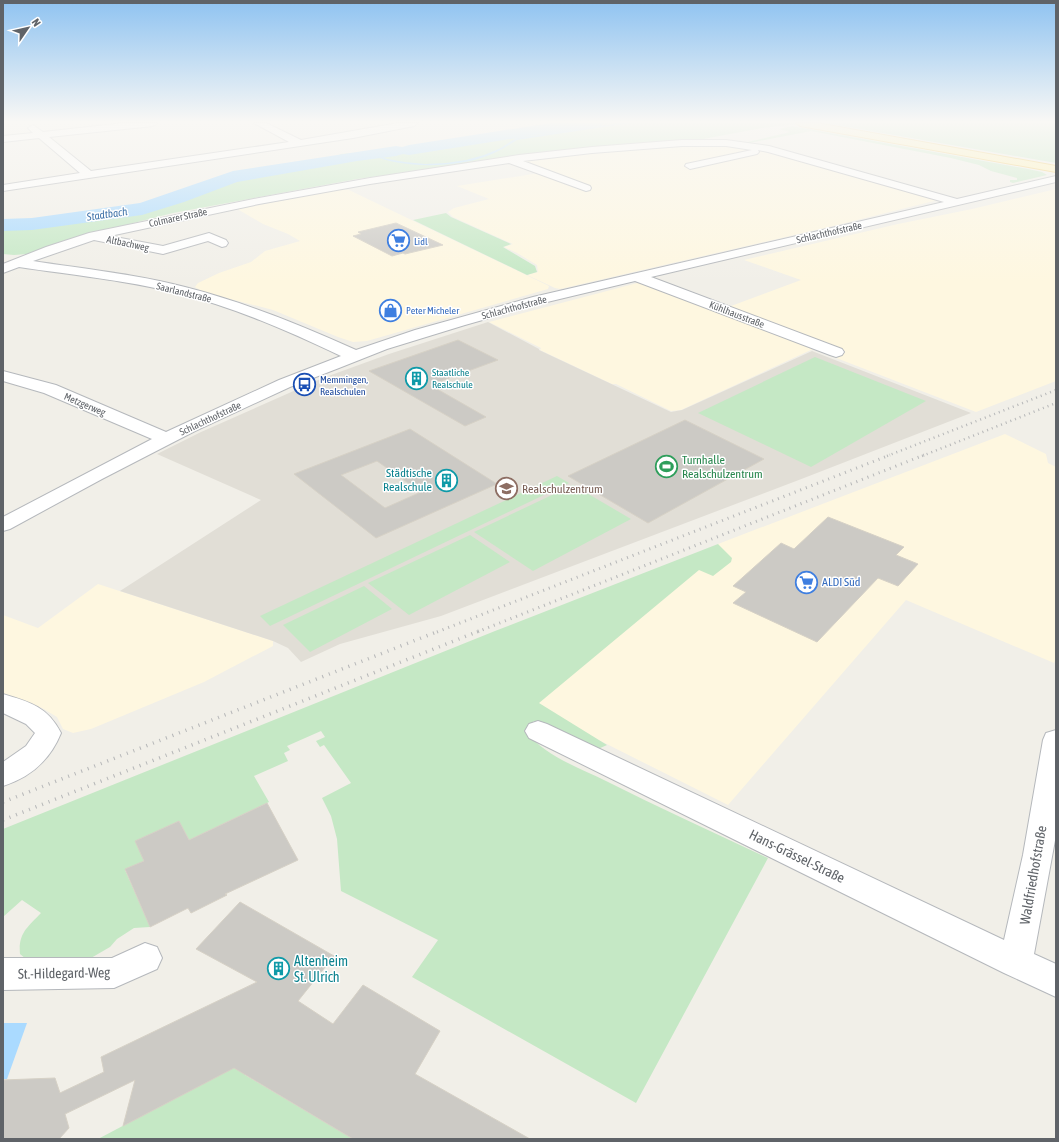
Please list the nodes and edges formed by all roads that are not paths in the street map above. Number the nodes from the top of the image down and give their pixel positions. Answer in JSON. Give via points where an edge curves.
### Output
{"nodes":[{"id":1,"x":80,"y":176,"type":"edge"},
{"id":2,"x":400,"y":176,"type":"edge"},
{"id":3,"x":556,"y":176,"type":"edge"},
{"id":4,"x":866,"y":176,"type":"edge"},
{"id":5,"x":1056,"y":179,"type":"edge"},
{"id":6,"x":3,"y":188,"type":"edge"},
{"id":7,"x":586,"y":188,"type":"dead end"},
{"id":8,"x":958,"y":202,"type":"junction"},
{"id":9,"x":179,"y":217,"type":"junction"},
{"id":10,"x":93,"y":236,"type":"junction"},
{"id":11,"x":209,"y":237,"type":"junction"},
{"id":12,"x":222,"y":243,"type":"dead end"},
{"id":13,"x":7,"y":264,"type":"edge"},
{"id":14,"x":637,"y":277,"type":"junction"},
{"id":15,"x":836,"y":352,"type":"dead end"},
{"id":16,"x":355,"y":356,"type":"junction"},
{"id":17,"x":3,"y":376,"type":"edge"},
{"id":18,"x":166,"y":438,"type":"junction"},
{"id":19,"x":3,"y":525,"type":"edge"},
{"id":20,"x":3,"y":703,"type":"edge"},
{"id":21,"x":538,"y":731,"type":"dead end"},
{"id":22,"x":1056,"y":740,"type":"edge"},
{"id":23,"x":3,"y":775,"type":"edge"},
{"id":24,"x":145,"y":958,"type":"dead end"},
{"id":25,"x":1016,"y":962,"type":"junction"},
{"id":26,"x":3,"y":974,"type":"edge"},
{"id":27,"x":1056,"y":981,"type":"edge"}],
"edges":[{"from":1,"to":6,"type":"street"},
{"from":2,"to":9,"type":"street","name":"Colmarer Straße"},
{"from":3,"to":7,"type":"street"},
{"from":4,"to":8,"type":"street","name":"Colmarer Straße"},
{"from":5,"to":8,"type":"street","name":"Schlachthofstraße"},
{"from":8,"to":14,"type":"street","name":"Schlachthofstraße"},
{"from":9,"to":10,"type":"street","name":"Colmarer Straße"},
{"from":9,"to":11,"type":"street"},
{"from":10,"to":11,"type":"street","name":"Altbachweg","via":[[163,250]]},
{"from":10,"to":13,"type":"street","name":"Colmarer Straße"},
{"from":11,"to":12,"type":"street"},
{"from":13,"to":16,"type":"street","name":"Saarlandstraße","via":[[156,284],[216,300],[287,325]]},
{"from":14,"to":15,"type":"street","name":"Kühlhausstraße"},
{"from":14,"to":16,"type":"street","name":"Schlachthofstraße","via":[[492,312]]},
{"from":16,"to":18,"type":"street","name":"Schlachthofstraße"},
{"from":17,"to":18,"type":"street","name":"Metzgerweg","via":[[50,389]]},
{"from":18,"to":19,"type":"street","name":"Schlachthofstraße"},
{"from":20,"to":23,"type":"street","via":[[39,720],[46,725],[48,733],[43,746],[28,762]]},
{"from":21,"to":25,"type":"street","name":"Hans-Grässel-Straße"},
{"from":22,"to":25,"type":"street","name":"Waldfriedhofstraße","via":[[1038,854]]},
{"from":24,"to":26,"type":"street","name":"St.-Hildegard-Weg","via":[[114,973]]},
{"from":25,"to":27,"type":"street","name":"Hans-Grässel-Straße"}]}
